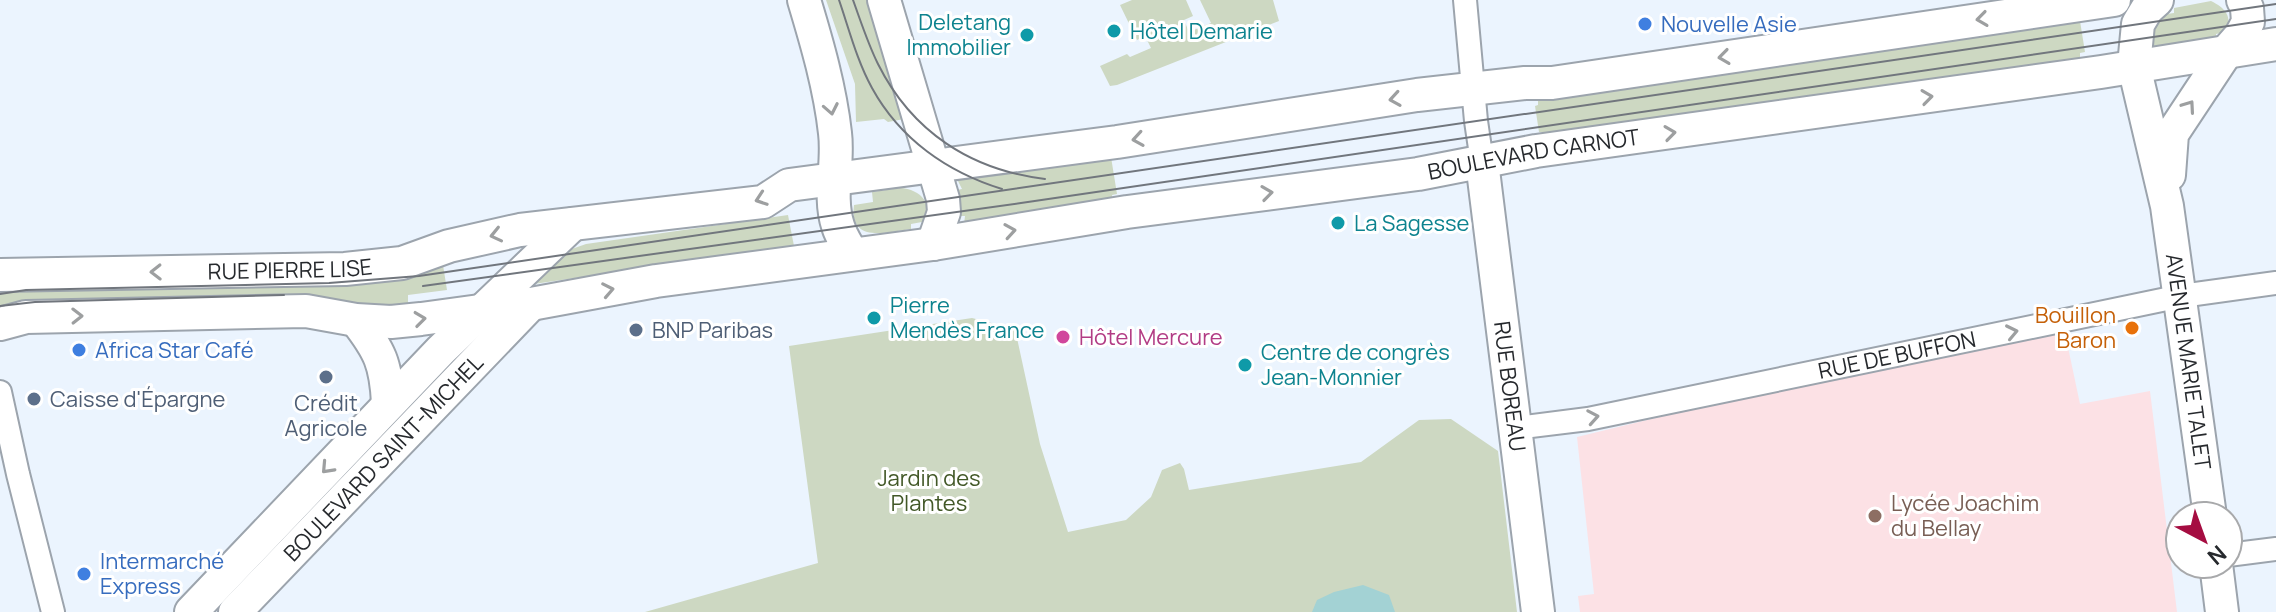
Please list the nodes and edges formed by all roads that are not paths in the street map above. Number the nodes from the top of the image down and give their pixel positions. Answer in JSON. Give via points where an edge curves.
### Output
{"nodes":[{"id":1,"x":804,"y":0,"type":"edge"},
{"id":2,"x":884,"y":0,"type":"edge"},
{"id":3,"x":1465,"y":0,"type":"edge"},
{"id":4,"x":2114,"y":0,"type":"edge"},
{"id":5,"x":2157,"y":0,"type":"edge"},
{"id":6,"x":2251,"y":3,"type":"edge"},
{"id":7,"x":2276,"y":44,"type":"edge"},
{"id":8,"x":2227,"y":51,"type":"junction"},
{"id":9,"x":2134,"y":66,"type":"junction"},
{"id":10,"x":1472,"y":88,"type":"junction"},
{"id":11,"x":918,"y":116,"type":"junction"},
{"id":12,"x":997,"y":159,"type":"junction"},
{"id":13,"x":1482,"y":162,"type":"junction"},
{"id":14,"x":928,"y":174,"type":"junction"},
{"id":15,"x":834,"y":179,"type":"junction"},
{"id":16,"x":2167,"y":206,"type":"junction"},
{"id":17,"x":573,"y":224,"type":"junction"},
{"id":18,"x":933,"y":244,"type":"junction"},
{"id":19,"x":852,"y":254,"type":"junction"},
{"id":20,"x":0,"y":275,"type":"edge"},
{"id":21,"x":2276,"y":283,"type":"edge"},
{"id":22,"x":2181,"y":296,"type":"junction"},
{"id":23,"x":531,"y":304,"type":"junction"},
{"id":24,"x":479,"y":311,"type":"junction"},
{"id":25,"x":356,"y":320,"type":"junction"},
{"id":26,"x":0,"y":324,"type":"edge"},
{"id":27,"x":0,"y":392,"type":"edge"},
{"id":28,"x":388,"y":403,"type":"junction"},
{"id":29,"x":1516,"y":428,"type":"junction"},
{"id":30,"x":2208,"y":500,"type":"edge"},
{"id":31,"x":2276,"y":549,"type":"edge"},
{"id":32,"x":2244,"y":553,"type":"edge"},
{"id":33,"x":2218,"y":580,"type":"edge"},
{"id":34,"x":53,"y":612,"type":"edge"},
{"id":35,"x":191,"y":612,"type":"edge"},
{"id":36,"x":235,"y":612,"type":"edge"},
{"id":37,"x":1538,"y":612,"type":"edge"},
{"id":38,"x":2222,"y":612,"type":"edge"}],
"edges":[{"from":1,"to":15,"type":"main road","one_way":true,"via":[[833,111]]},
{"from":2,"to":11,"type":"main road"},
{"from":3,"to":10,"type":"street"},
{"from":4,"to":10,"type":"main road","one_way":true,"via":[[1552,83]]},
{"from":5,"to":9,"type":"main road","name":"AVENUE MARIE TALET","via":[[2138,24]]},
{"from":6,"to":8,"type":"main road","name":"AVENUE MARIE TALET","via":[[2248,22]]},
{"from":7,"to":8,"type":"main road","name":"BOULEVARD CARNOT"},
{"from":8,"to":9,"type":"main road","name":"BOULEVARD CARNOT"},
{"from":16,"to":8,"type":"main road","name":"AVENUE MARIE TALET","one_way":true,"via":[[2172,134]]},
{"from":13,"to":9,"type":"main road","name":"BOULEVARD CARNOT","one_way":true},
{"from":9,"to":16,"type":"main road","name":"AVENUE MARIE TALET"},
{"from":10,"to":12,"type":"main road","one_way":true},
{"from":10,"to":13,"type":"street"},
{"from":11,"to":12,"type":"main road","via":[[958,144]]},
{"from":11,"to":14,"type":"main road"},
{"from":12,"to":14,"type":"main road"},
{"from":18,"to":13,"type":"main road","name":"BOULEVARD CARNOT","one_way":true},
{"from":13,"to":29,"type":"main road","name":"RUE BOREAU"},
{"from":14,"to":15,"type":"main road"},
{"from":14,"to":18,"type":"main road","via":[[944,212]]},
{"from":15,"to":17,"type":"main road","one_way":true,"via":[[789,185],[763,202]]},
{"from":15,"to":19,"type":"main road","via":[[835,214]]},
{"from":16,"to":22,"type":"main road","name":"AVENUE MARIE TALET"},
{"from":17,"to":20,"type":"main road","name":"RUE PIERRE LISE","one_way":true,"via":[[449,246],[402,263],[345,269]]},
{"from":17,"to":24,"type":"main road","name":"BOULEVARD SAINT-MICHEL"},
{"from":18,"to":19,"type":"main road","name":"BOULEVARD CARNOT"},
{"from":23,"to":19,"type":"main road","one_way":true},
{"from":21,"to":22,"type":"street","name":"RUE DE BUFFON"},
{"from":29,"to":22,"type":"street","name":"RUE DE BUFFON","one_way":true,"via":[[1588,419]]},
{"from":22,"to":30,"type":"main road","name":"AVENUE MARIE TALET"},
{"from":23,"to":24,"type":"main road"},
{"from":23,"to":36,"type":"main road","name":"BOULEVARD SAINT-MICHEL"},
{"from":25,"to":24,"type":"main road","name":"RUE PIERRE LISE","one_way":true,"via":[[391,322]]},
{"from":24,"to":28,"type":"main road","name":"BOULEVARD SAINT-MICHEL"},
{"from":26,"to":25,"type":"main road","name":"RUE PIERRE LISE","one_way":true,"via":[[26,317],[306,311]]},
{"from":25,"to":28,"type":"main road","via":[[382,358]]},
{"from":27,"to":34,"type":"street"},
{"from":28,"to":35,"type":"main road","name":"BOULEVARD SAINT-MICHEL","one_way":true},
{"from":29,"to":37,"type":"main road","name":"RUE BOREAU"},
{"from":31,"to":32,"type":"street"},
{"from":33,"to":38,"type":"main road"}]}
